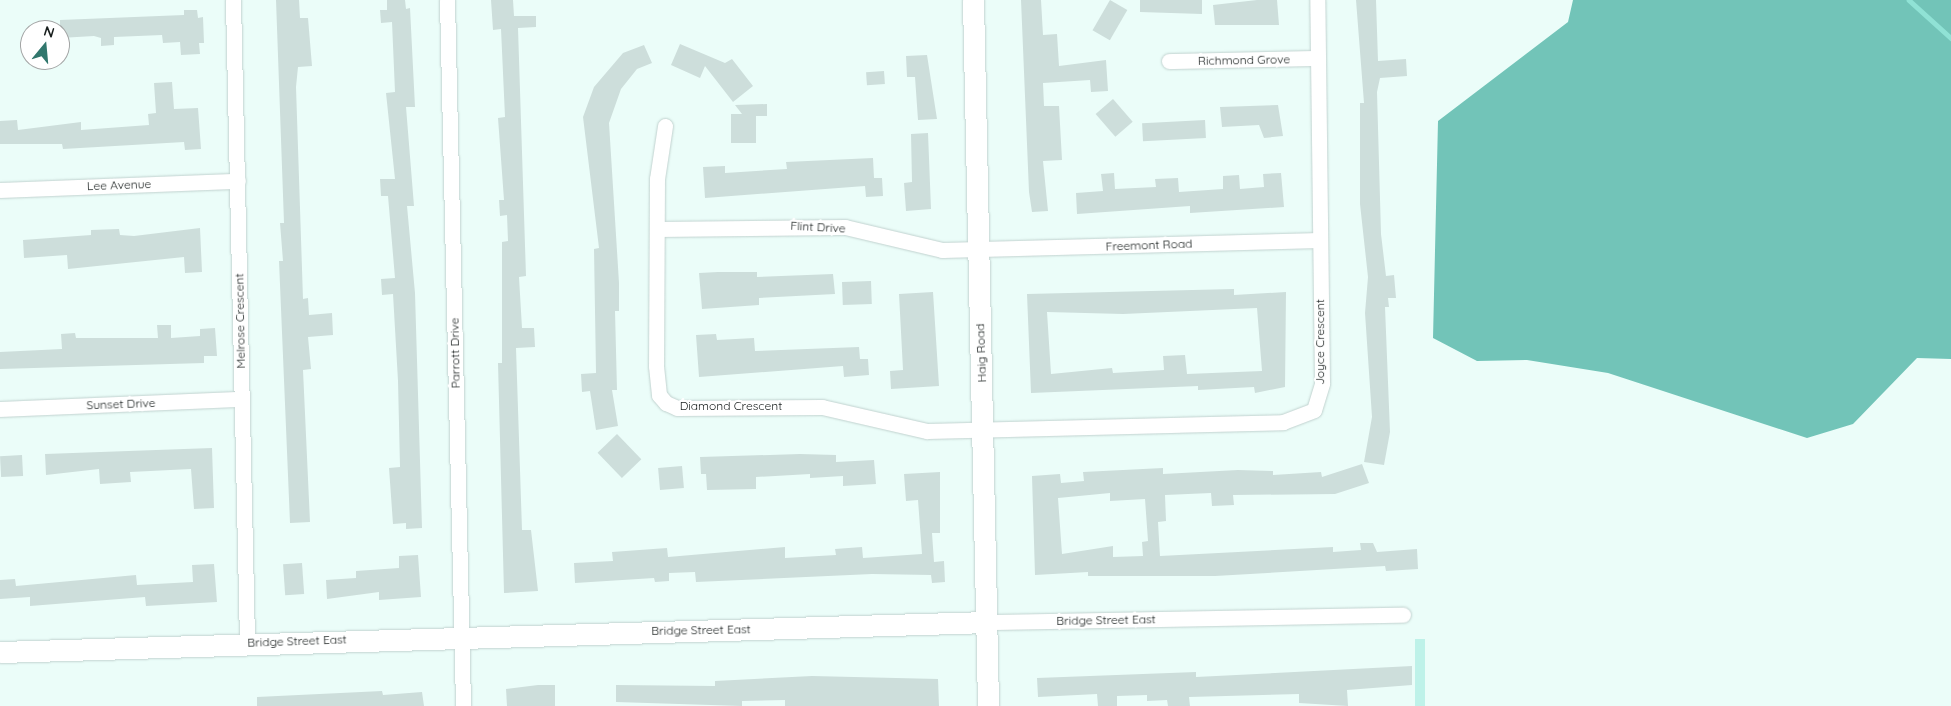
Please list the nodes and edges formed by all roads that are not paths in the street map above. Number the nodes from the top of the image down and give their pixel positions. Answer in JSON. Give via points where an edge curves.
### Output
{"nodes":[{"id":1,"x":233,"y":0,"type":"edge"},
{"id":2,"x":448,"y":0,"type":"edge"},
{"id":3,"x":973,"y":0,"type":"edge"},
{"id":4,"x":1317,"y":0,"type":"edge"},
{"id":5,"x":1318,"y":58,"type":"junction"},
{"id":6,"x":1169,"y":61,"type":"dead end"},
{"id":7,"x":665,"y":126,"type":"dead end"},
{"id":8,"x":238,"y":181,"type":"junction"},
{"id":9,"x":0,"y":190,"type":"edge"},
{"id":10,"x":657,"y":229,"type":"junction"},
{"id":11,"x":1320,"y":240,"type":"junction"},
{"id":12,"x":978,"y":250,"type":"junction"},
{"id":13,"x":242,"y":399,"type":"junction"},
{"id":14,"x":0,"y":409,"type":"edge"},
{"id":15,"x":983,"y":430,"type":"junction"},
{"id":16,"x":1403,"y":615,"type":"dead end"},
{"id":17,"x":987,"y":622,"type":"junction"},
{"id":18,"x":461,"y":636,"type":"junction"},
{"id":19,"x":247,"y":643,"type":"junction"},
{"id":20,"x":0,"y":652,"type":"edge"},
{"id":21,"x":463,"y":706,"type":"edge"},
{"id":22,"x":988,"y":706,"type":"edge"}],
"edges":[{"from":1,"to":8,"type":"street","name":"Melrose Crescent"},
{"from":2,"to":18,"type":"street","name":"Parrott Drive"},
{"from":3,"to":12,"type":"street","name":"Haig Road"},
{"from":4,"to":5,"type":"street","name":"Joyce Crescent"},
{"from":5,"to":6,"type":"street","name":"Richmond Grove"},
{"from":5,"to":11,"type":"street","name":"Joyce Crescent"},
{"from":7,"to":10,"type":"street","name":"Diamond Crescent"},
{"from":8,"to":9,"type":"street","name":"Lee Avenue"},
{"from":8,"to":13,"type":"street","name":"Melrose Crescent"},
{"from":10,"to":12,"type":"street","name":"Flint Drive","via":[[845,227],[917,248]]},
{"from":10,"to":15,"type":"street","name":"Diamond Crescent","via":[[656,366],[659,395],[666,403],[677,408],[822,407],[927,431]]},
{"from":11,"to":12,"type":"street","name":"Freemont Road"},
{"from":11,"to":15,"type":"street","name":"Joyce Crescent","via":[[1322,383],[1314,410],[1305,417],[1283,422]]},
{"from":12,"to":15,"type":"street","name":"Haig Road"},
{"from":13,"to":14,"type":"street","name":"Sunset Drive"},
{"from":13,"to":19,"type":"street","name":"Melrose Crescent"},
{"from":15,"to":17,"type":"street","name":"Haig Road"},
{"from":16,"to":17,"type":"street","name":"Bridge Street East"},
{"from":17,"to":18,"type":"street","name":"Bridge Street East"},
{"from":17,"to":22,"type":"street","name":"Haig Road"},
{"from":18,"to":19,"type":"street","name":"Bridge Street East"},
{"from":18,"to":21,"type":"street","name":"Parrott Drive"},
{"from":19,"to":20,"type":"street","name":"Bridge Street East"}]}
